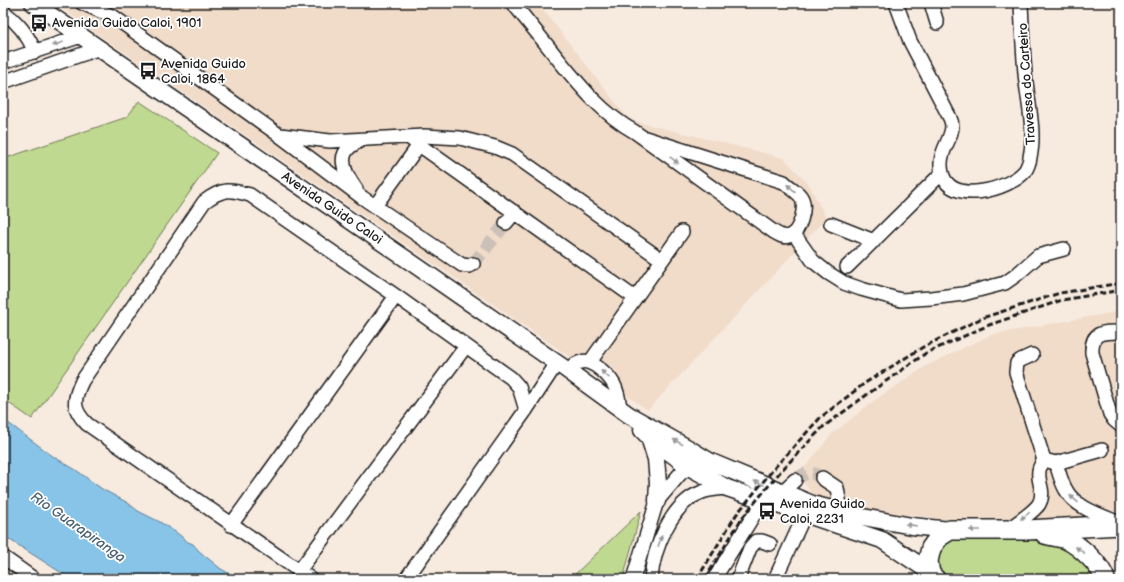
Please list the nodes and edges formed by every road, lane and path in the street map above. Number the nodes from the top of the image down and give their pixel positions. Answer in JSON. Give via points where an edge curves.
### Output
{"nodes":[{"id":1,"x":33,"y":3,"type":"edge"},
{"id":2,"x":82,"y":3,"type":"edge"},
{"id":3,"x":513,"y":3,"type":"edge"},
{"id":4,"x":896,"y":3,"type":"edge"},
{"id":5,"x":931,"y":3,"type":"edge"},
{"id":6,"x":1021,"y":3,"type":"edge"},
{"id":7,"x":3,"y":12,"type":"edge"},
{"id":8,"x":937,"y":23,"type":"dead end"},
{"id":9,"x":81,"y":36,"type":"junction"},
{"id":10,"x":100,"y":48,"type":"junction"},
{"id":11,"x":35,"y":52,"type":"junction"},
{"id":12,"x":3,"y":62,"type":"edge"},
{"id":13,"x":3,"y":82,"type":"edge"},
{"id":14,"x":279,"y":135,"type":"junction"},
{"id":15,"x":408,"y":137,"type":"junction"},
{"id":16,"x":642,"y":137,"type":"junction"},
{"id":17,"x":361,"y":140,"type":"junction"},
{"id":18,"x":419,"y":145,"type":"junction"},
{"id":19,"x":942,"y":173,"type":"junction"},
{"id":20,"x":363,"y":198,"type":"junction"},
{"id":21,"x":375,"y":206,"type":"junction"},
{"id":22,"x":515,"y":212,"type":"junction"},
{"id":23,"x":506,"y":223,"type":"tunnel mouth"},
{"id":24,"x":831,"y":224,"type":"dead end"},
{"id":25,"x":682,"y":232,"type":"dead end"},
{"id":26,"x":794,"y":234,"type":"junction"},
{"id":27,"x":874,"y":241,"type":"junction"},
{"id":28,"x":1064,"y":249,"type":"dead end"},
{"id":29,"x":662,"y":260,"type":"junction"},
{"id":30,"x":473,"y":264,"type":"dead end"},
{"id":31,"x":847,"y":267,"type":"dead end"},
{"id":32,"x":396,"y":296,"type":"junction"},
{"id":33,"x":635,"y":298,"type":"junction"},
{"id":34,"x":1121,"y":332,"type":"edge"},
{"id":35,"x":466,"y":346,"type":"junction"},
{"id":36,"x":1032,"y":355,"type":"dead end"},
{"id":37,"x":590,"y":362,"type":"junction"},
{"id":38,"x":562,"y":366,"type":"junction"},
{"id":39,"x":526,"y":410,"type":"junction"},
{"id":40,"x":625,"y":412,"type":"junction"},
{"id":41,"x":1121,"y":426,"type":"edge"},
{"id":42,"x":649,"y":437,"type":"junction"},
{"id":43,"x":1102,"y":450,"type":"dead end"},
{"id":44,"x":1050,"y":461,"type":"junction"},
{"id":45,"x":711,"y":462,"type":"junction"},
{"id":46,"x":689,"y":467,"type":"junction"},
{"id":47,"x":822,"y":478,"type":"tunnel mouth"},
{"id":48,"x":795,"y":480,"type":"tunnel mouth"},
{"id":49,"x":728,"y":488,"type":"junction"},
{"id":50,"x":782,"y":492,"type":"junction"},
{"id":51,"x":763,"y":500,"type":"junction"},
{"id":52,"x":657,"y":501,"type":"junction"},
{"id":53,"x":841,"y":511,"type":"junction"},
{"id":54,"x":809,"y":516,"type":"junction"},
{"id":55,"x":1121,"y":524,"type":"edge"},
{"id":56,"x":231,"y":525,"type":"junction"},
{"id":57,"x":950,"y":530,"type":"junction"},
{"id":58,"x":1008,"y":530,"type":"junction"},
{"id":59,"x":1027,"y":530,"type":"junction"},
{"id":60,"x":770,"y":544,"type":"dead end"},
{"id":61,"x":3,"y":558,"type":"edge"},
{"id":62,"x":299,"y":571,"type":"junction"},
{"id":63,"x":933,"y":576,"type":"edge"},
{"id":64,"x":780,"y":577,"type":"edge"},
{"id":65,"x":34,"y":579,"type":"edge"},
{"id":66,"x":311,"y":579,"type":"edge"},
{"id":67,"x":406,"y":579,"type":"edge"},
{"id":68,"x":633,"y":579,"type":"edge"},
{"id":69,"x":651,"y":579,"type":"edge"},
{"id":70,"x":714,"y":579,"type":"edge"},
{"id":71,"x":738,"y":579,"type":"edge"},
{"id":72,"x":1105,"y":579,"type":"edge"}],
"edges":[{"from":1,"to":9,"type":"main road","name":"Avenida Guido Caloi"},
{"from":2,"to":14,"type":"street","via":[[114,17]]},
{"from":3,"to":16,"type":"street","via":[[601,109]]},
{"from":4,"to":19,"type":"street","via":[[910,42],[950,118],[952,126],[943,151]]},
{"from":5,"to":8,"type":"street"},
{"from":6,"to":19,"type":"street","name":"Travessa do Carteiro","via":[[1032,142],[1026,170],[1004,186],[967,192],[950,186]]},
{"from":7,"to":11,"type":"street","via":[[23,30]]},
{"from":9,"to":10,"type":"main road","name":"Avenida Guido Caloi"},
{"from":9,"to":11,"type":"street","one_way":true},
{"from":10,"to":13,"type":"street"},
{"from":10,"to":38,"type":"main road","name":"Avenida Guido Caloi"},
{"from":11,"to":12,"type":"street"},
{"from":14,"to":17,"type":"street","via":[[330,141]]},
{"from":14,"to":20,"type":"street"},
{"from":15,"to":17,"type":"street"},
{"from":15,"to":18,"type":"street"},
{"from":15,"to":29,"type":"street","via":[[460,138],[512,154]]},
{"from":16,"to":26,"type":"street","one_way":true,"via":[[774,232],[787,237]]},
{"from":26,"to":16,"type":"street","one_way":true,"via":[[802,220],[804,208],[801,197],[784,182]]},
{"from":17,"to":20,"type":"street","via":[[349,148],[344,157],[350,181]]},
{"from":18,"to":21,"type":"street"},
{"from":18,"to":22,"type":"street"},
{"from":19,"to":27,"type":"street"},
{"from":20,"to":21,"type":"street"},
{"from":21,"to":30,"type":"street","via":[[462,265]]},
{"from":22,"to":23,"type":"street"},
{"from":22,"to":33,"type":"street"},
{"from":24,"to":27,"type":"street"},
{"from":25,"to":29,"type":"street"},
{"from":26,"to":28,"type":"street","via":[[813,261],[844,283],[901,300],[963,294],[1004,283],[1038,256]]},
{"from":27,"to":31,"type":"street"},
{"from":29,"to":33,"type":"street"},
{"from":32,"to":35,"type":"street"},
{"from":32,"to":56,"type":"street"},
{"from":32,"to":56,"type":"street","via":[[250,195],[224,191],[214,194],[204,202],[82,381],[76,394],[75,406],[78,415],[87,424]]},
{"from":33,"to":37,"type":"street"},
{"from":34,"to":41,"type":"street","via":[[1105,332],[1094,338],[1092,344],[1092,353],[1110,414]]},
{"from":35,"to":39,"type":"street","via":[[519,386]]},
{"from":35,"to":62,"type":"street"},
{"from":36,"to":44,"type":"street","via":[[1017,363],[1016,372]]},
{"from":37,"to":38,"type":"street"},
{"from":40,"to":37,"type":"street","one_way":true,"via":[[613,381]]},
{"from":38,"to":39,"type":"street"},
{"from":38,"to":40,"type":"main road","name":"Avenida Guido Caloi"},
{"from":39,"to":67,"type":"street"},
{"from":40,"to":42,"type":"main road","name":"Avenida Guido Caloi"},
{"from":45,"to":40,"type":"main road","name":"Avenida Guido Caloi","one_way":true},
{"from":42,"to":46,"type":"main road","name":"Avenida Guido Caloi"},
{"from":42,"to":52,"type":"main road","via":[[656,458]]},
{"from":43,"to":44,"type":"street"},
{"from":55,"to":44,"type":"street","one_way":true,"via":[[1072,498]]},
{"from":44,"to":58,"type":"street","one_way":true,"via":[[1040,467],[1038,473],[1042,492],[1038,506]]},
{"from":45,"to":46,"type":"main road"},
{"from":50,"to":45,"type":"main road","name":"Avenida Guido Caloi","one_way":true},
{"from":46,"to":49,"type":"main road","name":"Avenida Guido Caloi"},
{"from":46,"to":52,"type":"street"},
{"from":47,"to":53,"type":"street","via":[[838,488]]},
{"from":48,"to":50,"type":"street"},
{"from":49,"to":51,"type":"main road","name":"Avenida Guido Caloi"},
{"from":69,"to":49,"type":"street","one_way":true,"via":[[652,566],[663,534],[678,509],[701,492]]},
{"from":50,"to":53,"type":"main road","name":"Avenida Guido Caloi","via":[[812,504]]},
{"from":51,"to":54,"type":"main road","name":"Avenida Guido Caloi"},
{"from":51,"to":70,"type":"street"},
{"from":52,"to":68,"type":"street"},
{"from":57,"to":53,"type":"main road","name":"Avenida Guido Caloi","one_way":true,"via":[[912,526]]},
{"from":54,"to":63,"type":"main road","name":"Avenida Guido Caloi","via":[[882,540]]},
{"from":54,"to":64,"type":"street"},
{"from":55,"to":59,"type":"highway"},
{"from":56,"to":62,"type":"street"},
{"from":58,"to":57,"type":"highway","one_way":true},
{"from":57,"to":63,"type":"highway","via":[[939,537],[931,548],[928,561]]},
{"from":58,"to":59,"type":"highway"},
{"from":72,"to":59,"type":"highway","one_way":true,"via":[[1085,552],[1066,539]]},
{"from":60,"to":71,"type":"street","via":[[756,541],[750,548]]},
{"from":61,"to":65,"type":"street"},
{"from":62,"to":66,"type":"street"}]}
